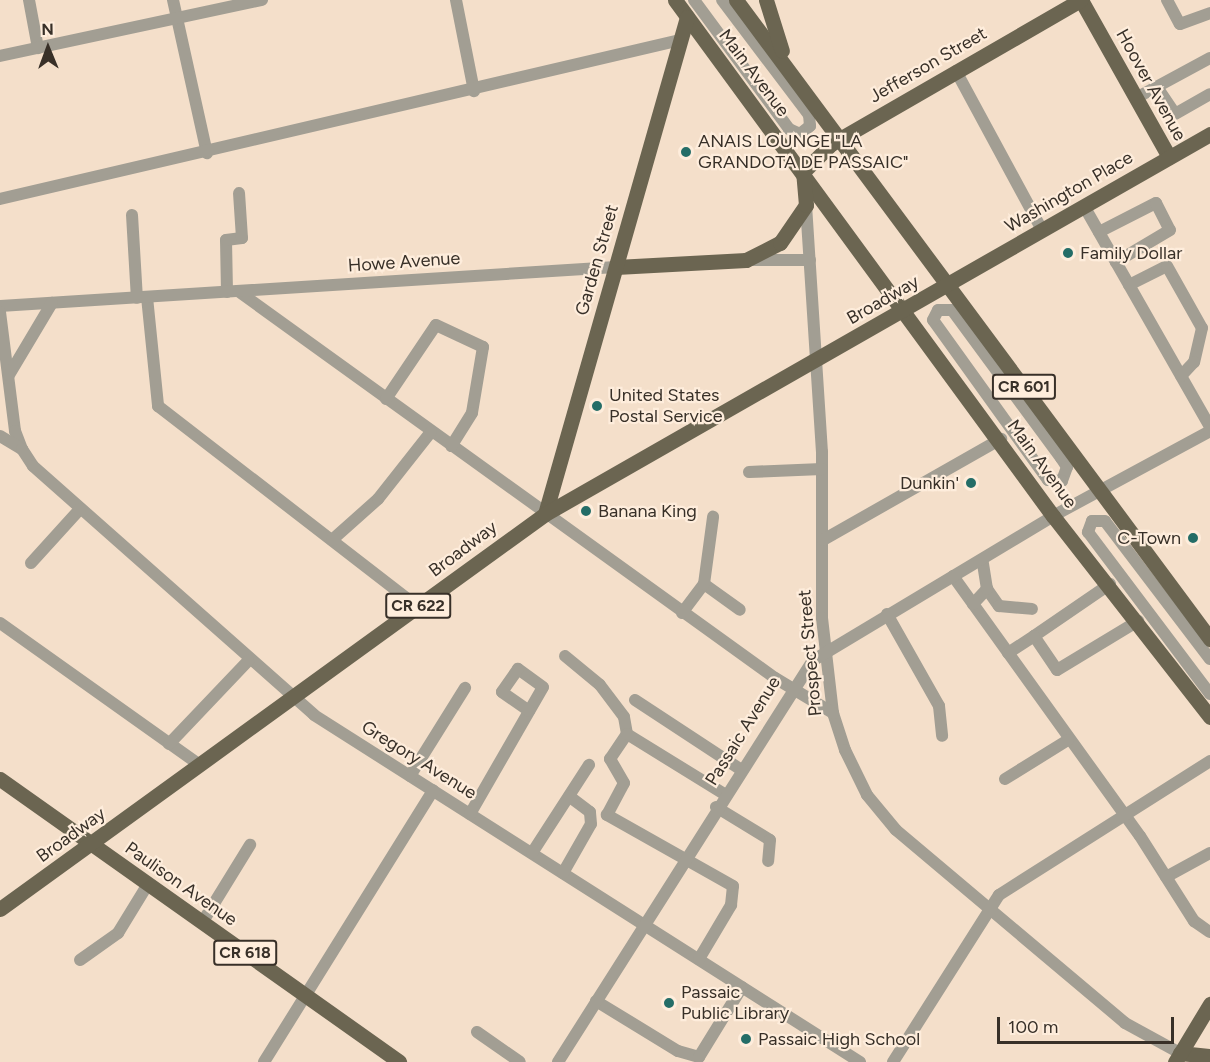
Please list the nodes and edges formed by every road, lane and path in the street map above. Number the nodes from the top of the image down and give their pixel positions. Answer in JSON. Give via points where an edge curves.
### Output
{"nodes":[{"id":1,"x":29,"y":0,"type":"edge"},
{"id":2,"x":173,"y":0,"type":"edge"},
{"id":3,"x":262,"y":0,"type":"edge"},
{"id":4,"x":456,"y":0,"type":"edge"},
{"id":5,"x":675,"y":0,"type":"edge"},
{"id":6,"x":722,"y":0,"type":"edge"},
{"id":7,"x":736,"y":0,"type":"edge"},
{"id":8,"x":766,"y":0,"type":"edge"},
{"id":9,"x":1081,"y":0,"type":"edge"},
{"id":10,"x":1167,"y":0,"type":"edge"},
{"id":11,"x":693,"y":8,"type":"edge"},
{"id":12,"x":1210,"y":13,"type":"edge"},
{"id":13,"x":177,"y":18,"type":"junction"},
{"id":14,"x":680,"y":40,"type":"junction"},
{"id":15,"x":38,"y":48,"type":"junction"},
{"id":16,"x":0,"y":56,"type":"edge"},
{"id":17,"x":1210,"y":58,"type":"edge"},
{"id":18,"x":956,"y":71,"type":"junction"},
{"id":19,"x":801,"y":87,"type":"junction"},
{"id":20,"x":1157,"y":87,"type":"junction"},
{"id":21,"x":474,"y":90,"type":"junction"},
{"id":22,"x":1210,"y":94,"type":"edge"},
{"id":23,"x":1136,"y":98,"type":"junction"},
{"id":24,"x":808,"y":104,"type":"junction"},
{"id":25,"x":777,"y":125,"type":"junction"},
{"id":26,"x":1210,"y":134,"type":"edge"},
{"id":27,"x":840,"y":138,"type":"junction"},
{"id":28,"x":207,"y":153,"type":"junction"},
{"id":29,"x":1169,"y":157,"type":"junction"},
{"id":30,"x":803,"y":172,"type":"junction"},
{"id":31,"x":239,"y":193,"type":"dead end"},
{"id":32,"x":0,"y":199,"type":"edge"},
{"id":33,"x":806,"y":205,"type":"junction"},
{"id":34,"x":1084,"y":206,"type":"junction"},
{"id":35,"x":132,"y":215,"type":"dead end"},
{"id":36,"x":1042,"y":230,"type":"junction"},
{"id":37,"x":1099,"y":232,"type":"junction"},
{"id":38,"x":746,"y":260,"type":"junction"},
{"id":39,"x":810,"y":260,"type":"junction"},
{"id":40,"x":1116,"y":262,"type":"junction"},
{"id":41,"x":616,"y":267,"type":"junction"},
{"id":42,"x":948,"y":284,"type":"junction"},
{"id":43,"x":1129,"y":285,"type":"junction"},
{"id":44,"x":233,"y":292,"type":"junction"},
{"id":45,"x":142,"y":297,"type":"junction"},
{"id":46,"x":52,"y":303,"type":"junction"},
{"id":47,"x":0,"y":306,"type":"edge"},
{"id":48,"x":905,"y":309,"type":"junction"},
{"id":49,"x":0,"y":312,"type":"edge"},
{"id":50,"x":966,"y":318,"type":"junction"},
{"id":51,"x":944,"y":334,"type":"junction"},
{"id":52,"x":930,"y":343,"type":"junction"},
{"id":53,"x":816,"y":361,"type":"junction"},
{"id":54,"x":9,"y":375,"type":"junction"},
{"id":55,"x":1181,"y":376,"type":"junction"},
{"id":56,"x":386,"y":399,"type":"junction"},
{"id":57,"x":1210,"y":429,"type":"edge"},
{"id":58,"x":432,"y":432,"type":"junction"},
{"id":59,"x":0,"y":436,"type":"edge"},
{"id":60,"x":1001,"y":439,"type":"junction"},
{"id":61,"x":451,"y":446,"type":"junction"},
{"id":62,"x":22,"y":449,"type":"junction"},
{"id":63,"x":1065,"y":455,"type":"junction"},
{"id":64,"x":822,"y":469,"type":"junction"},
{"id":65,"x":748,"y":472,"type":"dead end"},
{"id":66,"x":1035,"y":475,"type":"junction"},
{"id":67,"x":1100,"y":491,"type":"junction"},
{"id":68,"x":80,"y":509,"type":"junction"},
{"id":69,"x":545,"y":514,"type":"junction"},
{"id":70,"x":1053,"y":516,"type":"junction"},
{"id":71,"x":713,"y":517,"type":"dead end"},
{"id":72,"x":1118,"y":526,"type":"junction"},
{"id":73,"x":332,"y":540,"type":"junction"},
{"id":74,"x":823,"y":540,"type":"junction"},
{"id":75,"x":1088,"y":544,"type":"junction"},
{"id":76,"x":982,"y":559,"type":"junction"},
{"id":77,"x":31,"y":562,"type":"dead end"},
{"id":78,"x":953,"y":576,"type":"junction"},
{"id":79,"x":704,"y":584,"type":"junction"},
{"id":80,"x":1110,"y":584,"type":"junction"},
{"id":81,"x":987,"y":589,"type":"junction"},
{"id":82,"x":973,"y":604,"type":"junction"},
{"id":83,"x":418,"y":606,"type":"junction"},
{"id":84,"x":1032,"y":609,"type":"dead end"},
{"id":85,"x":740,"y":610,"type":"dead end"},
{"id":86,"x":682,"y":612,"type":"junction"},
{"id":87,"x":887,"y":614,"type":"junction"},
{"id":88,"x":1138,"y":621,"type":"junction"},
{"id":89,"x":0,"y":623,"type":"edge"},
{"id":90,"x":1034,"y":636,"type":"junction"},
{"id":91,"x":1210,"y":639,"type":"edge"},
{"id":92,"x":829,"y":647,"type":"junction"},
{"id":93,"x":1008,"y":653,"type":"junction"},
{"id":94,"x":565,"y":656,"type":"dead end"},
{"id":95,"x":1210,"y":659,"type":"edge"},
{"id":96,"x":248,"y":661,"type":"junction"},
{"id":97,"x":465,"y":687,"type":"dead end"},
{"id":98,"x":792,"y":688,"type":"junction"},
{"id":99,"x":1210,"y":694,"type":"edge"},
{"id":100,"x":291,"y":697,"type":"junction"},
{"id":101,"x":635,"y":700,"type":"dead end"},
{"id":102,"x":529,"y":711,"type":"dead end"},
{"id":103,"x":833,"y":713,"type":"junction"},
{"id":104,"x":1210,"y":717,"type":"edge"},
{"id":105,"x":627,"y":734,"type":"junction"},
{"id":106,"x":942,"y":736,"type":"dead end"},
{"id":107,"x":1068,"y":740,"type":"junction"},
{"id":108,"x":169,"y":744,"type":"junction"},
{"id":109,"x":1210,"y":760,"type":"edge"},
{"id":110,"x":200,"y":765,"type":"junction"},
{"id":111,"x":589,"y":765,"type":"dead end"},
{"id":112,"x":740,"y":769,"type":"junction"},
{"id":113,"x":410,"y":776,"type":"junction"},
{"id":114,"x":1005,"y":779,"type":"dead end"},
{"id":115,"x":0,"y":780,"type":"edge"},
{"id":116,"x":433,"y":790,"type":"junction"},
{"id":117,"x":724,"y":794,"type":"junction"},
{"id":118,"x":569,"y":796,"type":"junction"},
{"id":119,"x":717,"y":807,"type":"junction"},
{"id":120,"x":470,"y":814,"type":"junction"},
{"id":121,"x":1125,"y":815,"type":"junction"},
{"id":122,"x":91,"y":844,"type":"junction"},
{"id":123,"x":250,"y":845,"type":"dead end"},
{"id":124,"x":532,"y":853,"type":"junction"},
{"id":125,"x":1210,"y":853,"type":"edge"},
{"id":126,"x":684,"y":859,"type":"junction"},
{"id":127,"x":768,"y":861,"type":"dead end"},
{"id":128,"x":563,"y":873,"type":"junction"},
{"id":129,"x":1166,"y":877,"type":"junction"},
{"id":130,"x":148,"y":884,"type":"junction"},
{"id":131,"x":0,"y":909,"type":"edge"},
{"id":132,"x":986,"y":911,"type":"junction"},
{"id":133,"x":202,"y":923,"type":"junction"},
{"id":134,"x":644,"y":924,"type":"junction"},
{"id":135,"x":1210,"y":932,"type":"edge"},
{"id":136,"x":699,"y":959,"type":"junction"},
{"id":137,"x":80,"y":960,"type":"dead end"},
{"id":138,"x":742,"y":987,"type":"junction"},
{"id":139,"x":305,"y":996,"type":"junction"},
{"id":140,"x":596,"y":1001,"type":"junction"},
{"id":141,"x":1210,"y":1004,"type":"edge"},
{"id":142,"x":477,"y":1032,"type":"dead end"},
{"id":143,"x":1210,"y":1056,"type":"edge"},
{"id":144,"x":1178,"y":1058,"type":"edge"},
{"id":145,"x":264,"y":1062,"type":"edge"},
{"id":146,"x":399,"y":1062,"type":"edge"},
{"id":147,"x":520,"y":1062,"type":"edge"},
{"id":148,"x":558,"y":1062,"type":"edge"},
{"id":149,"x":860,"y":1062,"type":"edge"},
{"id":150,"x":893,"y":1062,"type":"edge"}],
"edges":[{"from":1,"to":15,"type":"street"},
{"from":2,"to":13,"type":"street"},
{"from":3,"to":13,"type":"street"},
{"from":4,"to":21,"type":"street"},
{"from":5,"to":11,"type":"main road","name":"Main Avenue","number":"CR 601"},
{"from":6,"to":24,"type":"street"},
{"from":7,"to":19,"type":"main road","name":"Main Avenue","number":"CR 601"},
{"from":8,"to":19,"type":"main road","via":[[776,40]]},
{"from":9,"to":18,"type":"main road","name":"Jefferson Street"},
{"from":9,"to":23,"type":"main road","name":"Hoover Avenue"},
{"from":10,"to":12,"type":"street","via":[[1180,24]]},
{"from":11,"to":14,"type":"main road","name":"Garden Street"},
{"from":11,"to":25,"type":"main road","name":"Main Avenue","number":"CR 601"},
{"from":13,"to":15,"type":"street"},
{"from":13,"to":28,"type":"street"},
{"from":14,"to":21,"type":"street"},
{"from":14,"to":41,"type":"main road","name":"Garden Street"},
{"from":15,"to":16,"type":"street"},
{"from":17,"to":20,"type":"street"},
{"from":18,"to":27,"type":"main road","name":"Jefferson Street"},
{"from":18,"to":36,"type":"street"},
{"from":19,"to":24,"type":"main road","name":"Main Avenue","number":"CR 601"},
{"from":20,"to":22,"type":"street","via":[[1175,114]]},
{"from":20,"to":23,"type":"street"},
{"from":21,"to":28,"type":"street"},
{"from":23,"to":29,"type":"main road","name":"Hoover Avenue"},
{"from":24,"to":25,"type":"street","via":[[810,122],[800,134]]},
{"from":24,"to":27,"type":"main road","name":"Main Avenue","number":"CR 601"},
{"from":25,"to":30,"type":"main road","name":"Main Avenue","number":"CR 601"},
{"from":26,"to":29,"type":"main road","name":"Washington Place"},
{"from":27,"to":30,"type":"main road","name":"Jefferson Street","via":[[811,159]]},
{"from":27,"to":42,"type":"main road","name":"Main Avenue","number":"CR 601"},
{"from":28,"to":32,"type":"street"},
{"from":29,"to":34,"type":"main road","name":"Washington Place"},
{"from":30,"to":33,"type":"main road","name":"Prospect Street"},
{"from":30,"to":48,"type":"main road","name":"Main Avenue","number":"CR 601"},
{"from":31,"to":44,"type":"street","via":[[242,238],[226,240]]},
{"from":33,"to":38,"type":"main road","via":[[780,243]]},
{"from":33,"to":39,"type":"street","name":"Prospect Street"},
{"from":34,"to":36,"type":"main road","name":"Washington Place"},
{"from":34,"to":37,"type":"street"},
{"from":35,"to":45,"type":"street"},
{"from":36,"to":42,"type":"main road","name":"Washington Place"},
{"from":37,"to":40,"type":"street"},
{"from":37,"to":40,"type":"street","via":[[1156,203],[1170,230]]},
{"from":38,"to":39,"type":"street","name":"Howe Avenue"},
{"from":38,"to":41,"type":"main road","name":"Howe Avenue"},
{"from":39,"to":53,"type":"street","name":"Prospect Street"},
{"from":40,"to":43,"type":"street"},
{"from":41,"to":44,"type":"street","name":"Howe Avenue"},
{"from":41,"to":69,"type":"main road","name":"Garden Street"},
{"from":42,"to":48,"type":"main road","name":"Broadway","number":"CR 622"},
{"from":42,"to":50,"type":"main road","name":"Main Avenue","number":"CR 601"},
{"from":43,"to":55,"type":"street"},
{"from":43,"to":55,"type":"street","via":[[1167,266],[1202,328],[1194,362]]},
{"from":44,"to":45,"type":"street","name":"Howe Avenue"},
{"from":44,"to":56,"type":"street"},
{"from":45,"to":46,"type":"street","name":"Howe Avenue"},
{"from":45,"to":73,"type":"street","via":[[158,406]]},
{"from":46,"to":47,"type":"street","name":"Howe Avenue"},
{"from":46,"to":54,"type":"street"},
{"from":48,"to":52,"type":"main road","name":"Main Avenue","number":"CR 601"},
{"from":48,"to":53,"type":"main road","name":"Broadway","number":"CR 622"},
{"from":49,"to":54,"type":"street"},
{"from":50,"to":51,"type":"street","via":[[952,310],[938,310],[933,320]]},
{"from":50,"to":63,"type":"main road","name":"Main Avenue","number":"CR 601"},
{"from":51,"to":52,"type":"street"},
{"from":51,"to":66,"type":"street"},
{"from":52,"to":60,"type":"main road","name":"Main Avenue","number":"CR 601"},
{"from":53,"to":64,"type":"street","name":"Prospect Street"},
{"from":53,"to":69,"type":"main road","name":"Broadway","number":"CR 622"},
{"from":54,"to":62,"type":"street"},
{"from":55,"to":57,"type":"street"},
{"from":56,"to":58,"type":"street"},
{"from":56,"to":61,"type":"street","via":[[436,325],[483,347],[474,406]]},
{"from":57,"to":67,"type":"street","name":"Passaic Avenue"},
{"from":58,"to":61,"type":"street"},
{"from":58,"to":73,"type":"street","via":[[378,499]]},
{"from":59,"to":62,"type":"street","name":"Gregory Avenue"},
{"from":60,"to":66,"type":"main road","name":"Main Avenue","number":"CR 601"},
{"from":60,"to":74,"type":"street"},
{"from":61,"to":69,"type":"street"},
{"from":62,"to":68,"type":"street","name":"Gregory Avenue","via":[[33,466]]},
{"from":63,"to":66,"type":"street","via":[[1067,467],[1062,481]]},
{"from":63,"to":67,"type":"main road","name":"Main Avenue","number":"CR 601"},
{"from":64,"to":65,"type":"street"},
{"from":64,"to":74,"type":"street","name":"Prospect Street"},
{"from":66,"to":70,"type":"main road","name":"Main Avenue","number":"CR 601"},
{"from":67,"to":70,"type":"street","name":"Passaic Avenue"},
{"from":67,"to":72,"type":"main road","name":"Main Avenue","number":"CR 601"},
{"from":68,"to":77,"type":"street"},
{"from":68,"to":96,"type":"street","name":"Gregory Avenue"},
{"from":69,"to":83,"type":"main road","name":"Broadway","number":"CR 622"},
{"from":69,"to":86,"type":"street"},
{"from":70,"to":75,"type":"main road","name":"Main Avenue","number":"CR 601"},
{"from":70,"to":76,"type":"street","name":"Passaic Avenue"},
{"from":71,"to":79,"type":"street"},
{"from":72,"to":75,"type":"street","via":[[1092,521]]},
{"from":72,"to":91,"type":"main road","name":"Main Avenue","number":"CR 601"},
{"from":72,"to":95,"type":"street"},
{"from":73,"to":83,"type":"street"},
{"from":74,"to":92,"type":"street","name":"Prospect Street","via":[[822,618]]},
{"from":75,"to":80,"type":"main road","name":"Main Avenue","number":"CR 601"},
{"from":75,"to":99,"type":"street"},
{"from":76,"to":78,"type":"street","name":"Passaic Avenue"},
{"from":76,"to":81,"type":"street"},
{"from":78,"to":82,"type":"street"},
{"from":78,"to":87,"type":"street","name":"Passaic Avenue"},
{"from":79,"to":85,"type":"street"},
{"from":79,"to":86,"type":"street"},
{"from":80,"to":88,"type":"main road","name":"Main Avenue","number":"CR 601"},
{"from":80,"to":90,"type":"street"},
{"from":81,"to":82,"type":"street"},
{"from":81,"to":84,"type":"street","via":[[999,606]]},
{"from":82,"to":93,"type":"street"},
{"from":83,"to":100,"type":"main road","name":"Broadway","number":"CR 622"},
{"from":86,"to":98,"type":"street"},
{"from":87,"to":92,"type":"street","name":"Passaic Avenue"},
{"from":87,"to":106,"type":"street","via":[[939,706]]},
{"from":88,"to":90,"type":"street","via":[[1057,670]]},
{"from":88,"to":104,"type":"main road","name":"Main Avenue","number":"CR 601"},
{"from":89,"to":108,"type":"street"},
{"from":90,"to":93,"type":"street"},
{"from":92,"to":98,"type":"street","name":"Passaic Avenue"},
{"from":92,"to":103,"type":"street","name":"Prospect Street"},
{"from":93,"to":107,"type":"street"},
{"from":94,"to":105,"type":"street","via":[[600,685],[624,717]]},
{"from":96,"to":100,"type":"street","name":"Gregory Avenue"},
{"from":96,"to":108,"type":"street"},
{"from":97,"to":113,"type":"street"},
{"from":98,"to":103,"type":"street"},
{"from":98,"to":112,"type":"street","name":"Passaic Avenue"},
{"from":100,"to":110,"type":"main road","name":"Broadway","number":"CR 622"},
{"from":100,"to":113,"type":"street","name":"Gregory Avenue"},
{"from":101,"to":112,"type":"street"},
{"from":102,"to":120,"type":"street"},
{"from":103,"to":132,"type":"street","name":"Prospect Street","via":[[849,759],[881,814]]},
{"from":105,"to":117,"type":"street"},
{"from":105,"to":126,"type":"street","via":[[610,759],[624,783],[607,815]]},
{"from":107,"to":114,"type":"street"},
{"from":107,"to":121,"type":"street"},
{"from":108,"to":110,"type":"street"},
{"from":109,"to":121,"type":"street"},
{"from":110,"to":122,"type":"main road","name":"Broadway","number":"CR 622"},
{"from":111,"to":118,"type":"street"},
{"from":112,"to":117,"type":"street","name":"Passaic Avenue"},
{"from":113,"to":116,"type":"street","name":"Gregory Avenue"},
{"from":115,"to":122,"type":"main road","name":"Paulison Avenue","number":"CR 618"},
{"from":116,"to":120,"type":"street","name":"Gregory Avenue"},
{"from":116,"to":139,"type":"street"},
{"from":117,"to":119,"type":"street","name":"Passaic Avenue"},
{"from":118,"to":124,"type":"street"},
{"from":118,"to":128,"type":"street","via":[[590,812],[591,824]]},
{"from":119,"to":126,"type":"street","name":"Passaic Avenue"},
{"from":119,"to":127,"type":"street","via":[[770,840]]},
{"from":120,"to":124,"type":"street","name":"Gregory Avenue"},
{"from":121,"to":129,"type":"street"},
{"from":121,"to":132,"type":"street","via":[[999,896]]},
{"from":122,"to":130,"type":"main road","name":"Paulison Avenue","number":"CR 618"},
{"from":122,"to":131,"type":"main road","name":"Broadway","number":"CR 622"},
{"from":123,"to":133,"type":"street"},
{"from":124,"to":128,"type":"street","name":"Gregory Avenue"},
{"from":125,"to":129,"type":"street"},
{"from":126,"to":134,"type":"street","name":"Passaic Avenue"},
{"from":126,"to":136,"type":"street","via":[[727,879],[735,893]]},
{"from":128,"to":134,"type":"street","name":"Gregory Avenue"},
{"from":129,"to":135,"type":"street","via":[[1194,921]]},
{"from":130,"to":133,"type":"main road","name":"Paulison Avenue","number":"CR 618"},
{"from":130,"to":137,"type":"street","via":[[118,933]]},
{"from":132,"to":144,"type":"street","name":"Prospect Street","via":[[1125,1023]]},
{"from":132,"to":150,"type":"street"},
{"from":133,"to":139,"type":"main road","name":"Paulison Avenue","number":"CR 618"},
{"from":134,"to":136,"type":"street","name":"Gregory Avenue"},
{"from":134,"to":140,"type":"street","name":"Passaic Avenue"},
{"from":136,"to":138,"type":"street","name":"Gregory Avenue"},
{"from":138,"to":140,"type":"street","via":[[699,1057],[678,1051]]},
{"from":138,"to":149,"type":"street","name":"Gregory Avenue"},
{"from":139,"to":145,"type":"street"},
{"from":139,"to":146,"type":"main road","name":"Paulison Avenue","number":"CR 618"},
{"from":140,"to":148,"type":"street","name":"Passaic Avenue"},
{"from":141,"to":144,"type":"main road"},
{"from":142,"to":147,"type":"street"},
{"from":143,"to":144,"type":"main road","name":"Prospect Street"}]}
